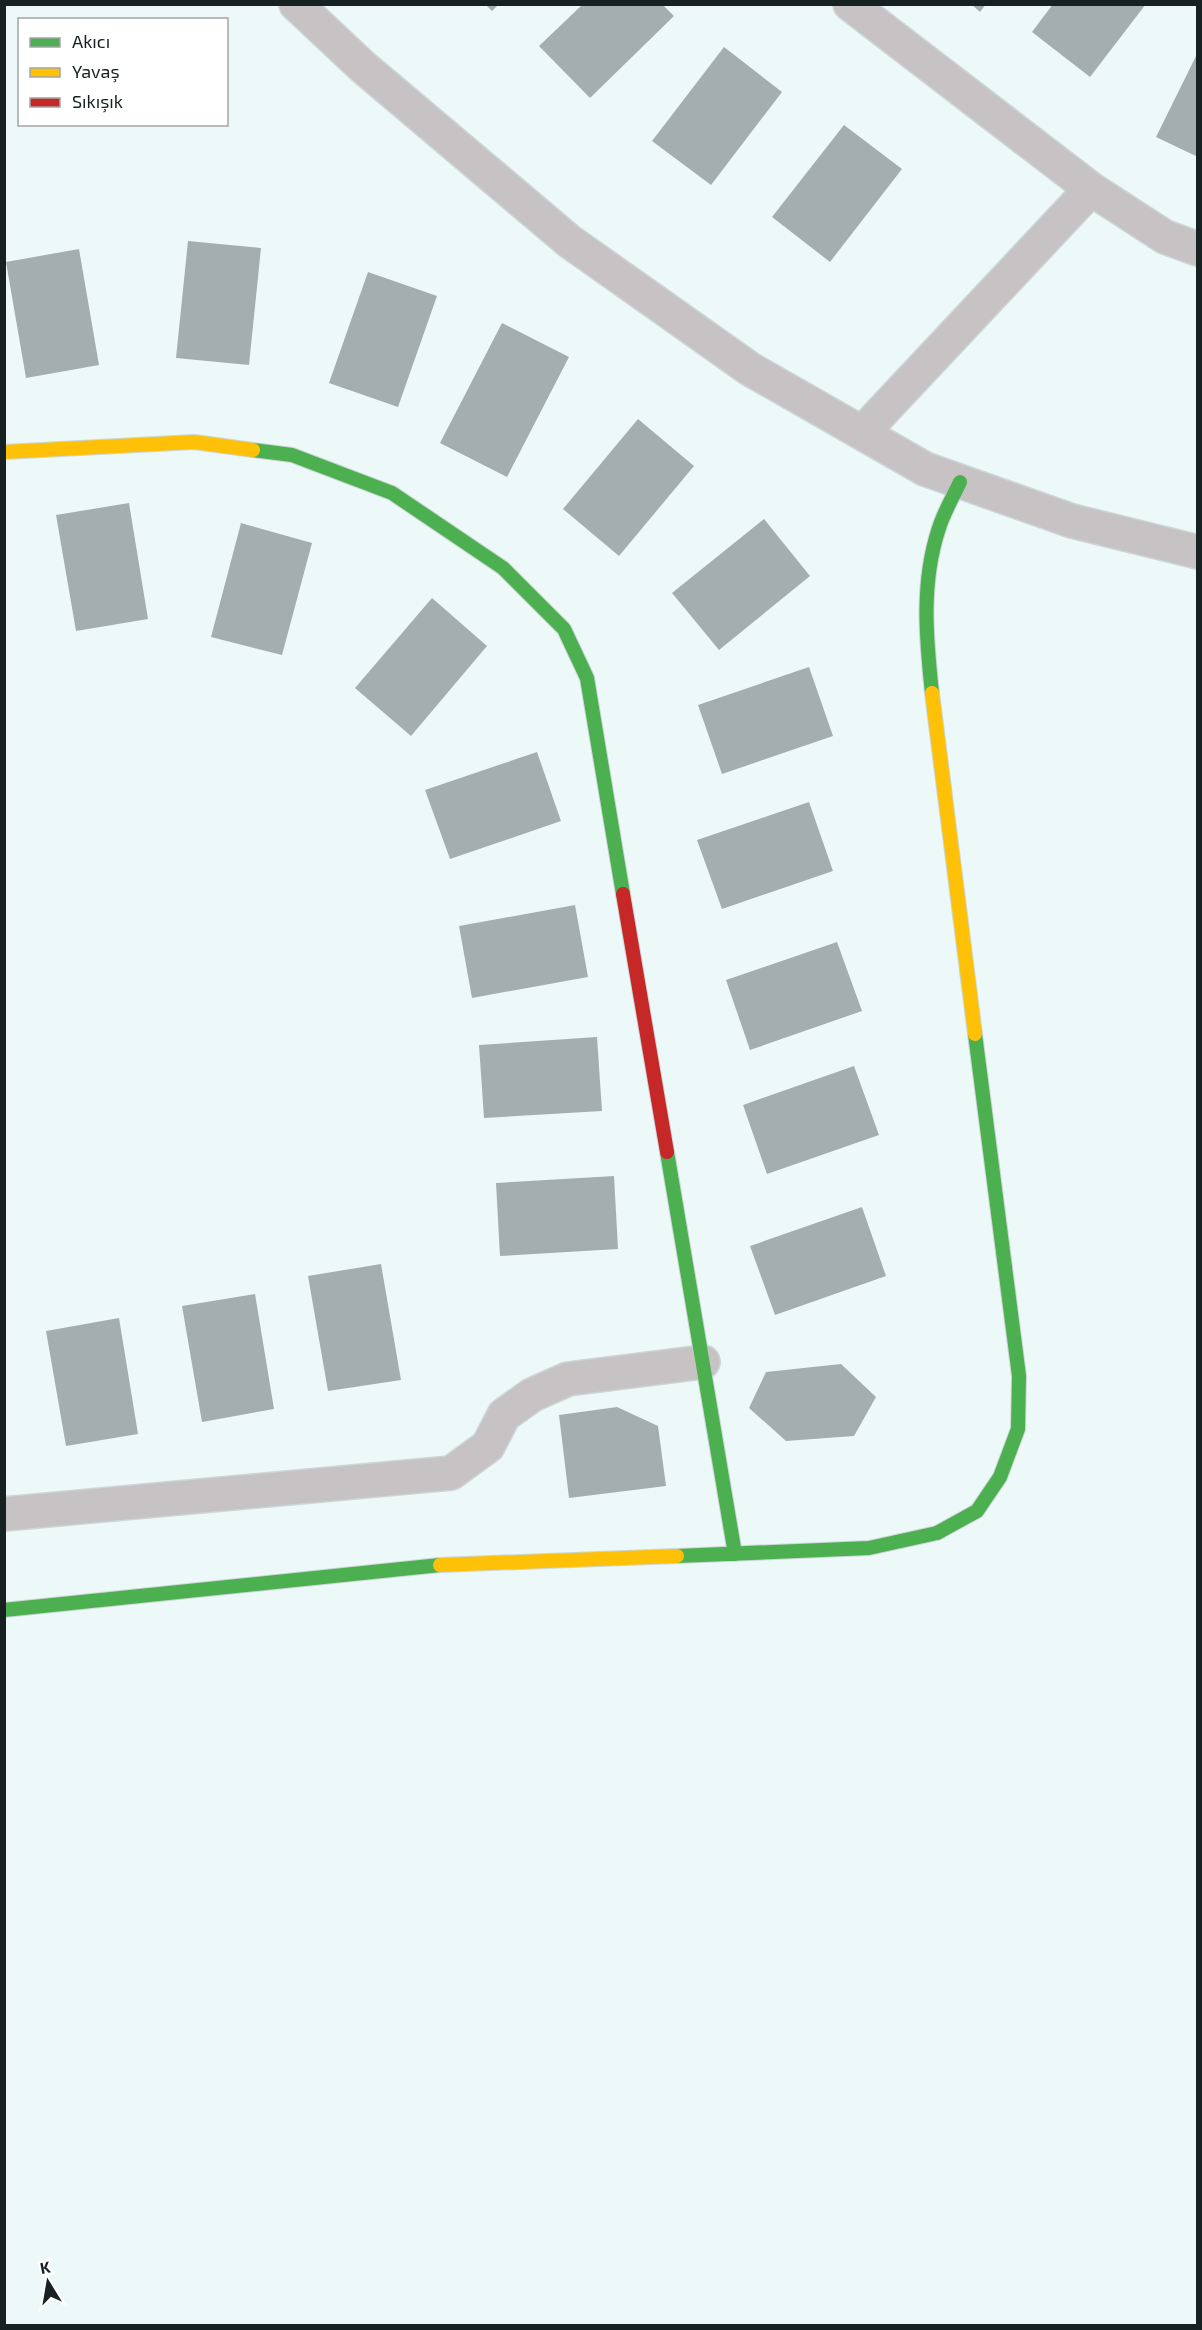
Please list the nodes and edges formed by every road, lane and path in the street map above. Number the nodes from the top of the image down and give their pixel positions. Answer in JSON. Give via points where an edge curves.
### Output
{"nodes":[{"id":1,"x":296,"y":4,"type":"edge"},
{"id":2,"x":850,"y":4,"type":"edge"},
{"id":3,"x":1091,"y":189,"type":"junction"},
{"id":4,"x":1197,"y":249,"type":"edge"},
{"id":5,"x":862,"y":433,"type":"junction"},
{"id":6,"x":4,"y":452,"type":"edge"},
{"id":7,"x":960,"y":482,"type":"junction"},
{"id":8,"x":1197,"y":552,"type":"edge"},
{"id":9,"x":703,"y":1362,"type":"junction"},
{"id":10,"x":4,"y":1514,"type":"edge"},
{"id":11,"x":735,"y":1554,"type":"junction"},
{"id":12,"x":4,"y":1610,"type":"edge"}],
"edges":[{"from":1,"to":5,"type":"street","via":[[362,66],[570,241],[750,369]]},
{"from":2,"to":3,"type":"street"},
{"from":3,"to":4,"type":"street","via":[[1165,237]]},
{"from":3,"to":5,"type":"street"},
{"from":5,"to":7,"type":"street","via":[[925,469]]},
{"from":6,"to":9,"type":"street","via":[[194,442],[291,455],[392,493],[503,568],[564,629],[587,678]]},
{"from":7,"to":8,"type":"street","via":[[1072,521]]},
{"from":7,"to":11,"type":"street","via":[[939,528],[926,585],[927,643],[1020,1377],[1018,1429],[1000,1477],[977,1511],[937,1533],[869,1548]]},
{"from":9,"to":10,"type":"street","via":[[568,1379],[504,1415],[488,1446],[451,1473]]},
{"from":9,"to":11,"type":"street"},
{"from":11,"to":12,"type":"street","via":[[442,1565]]}]}
